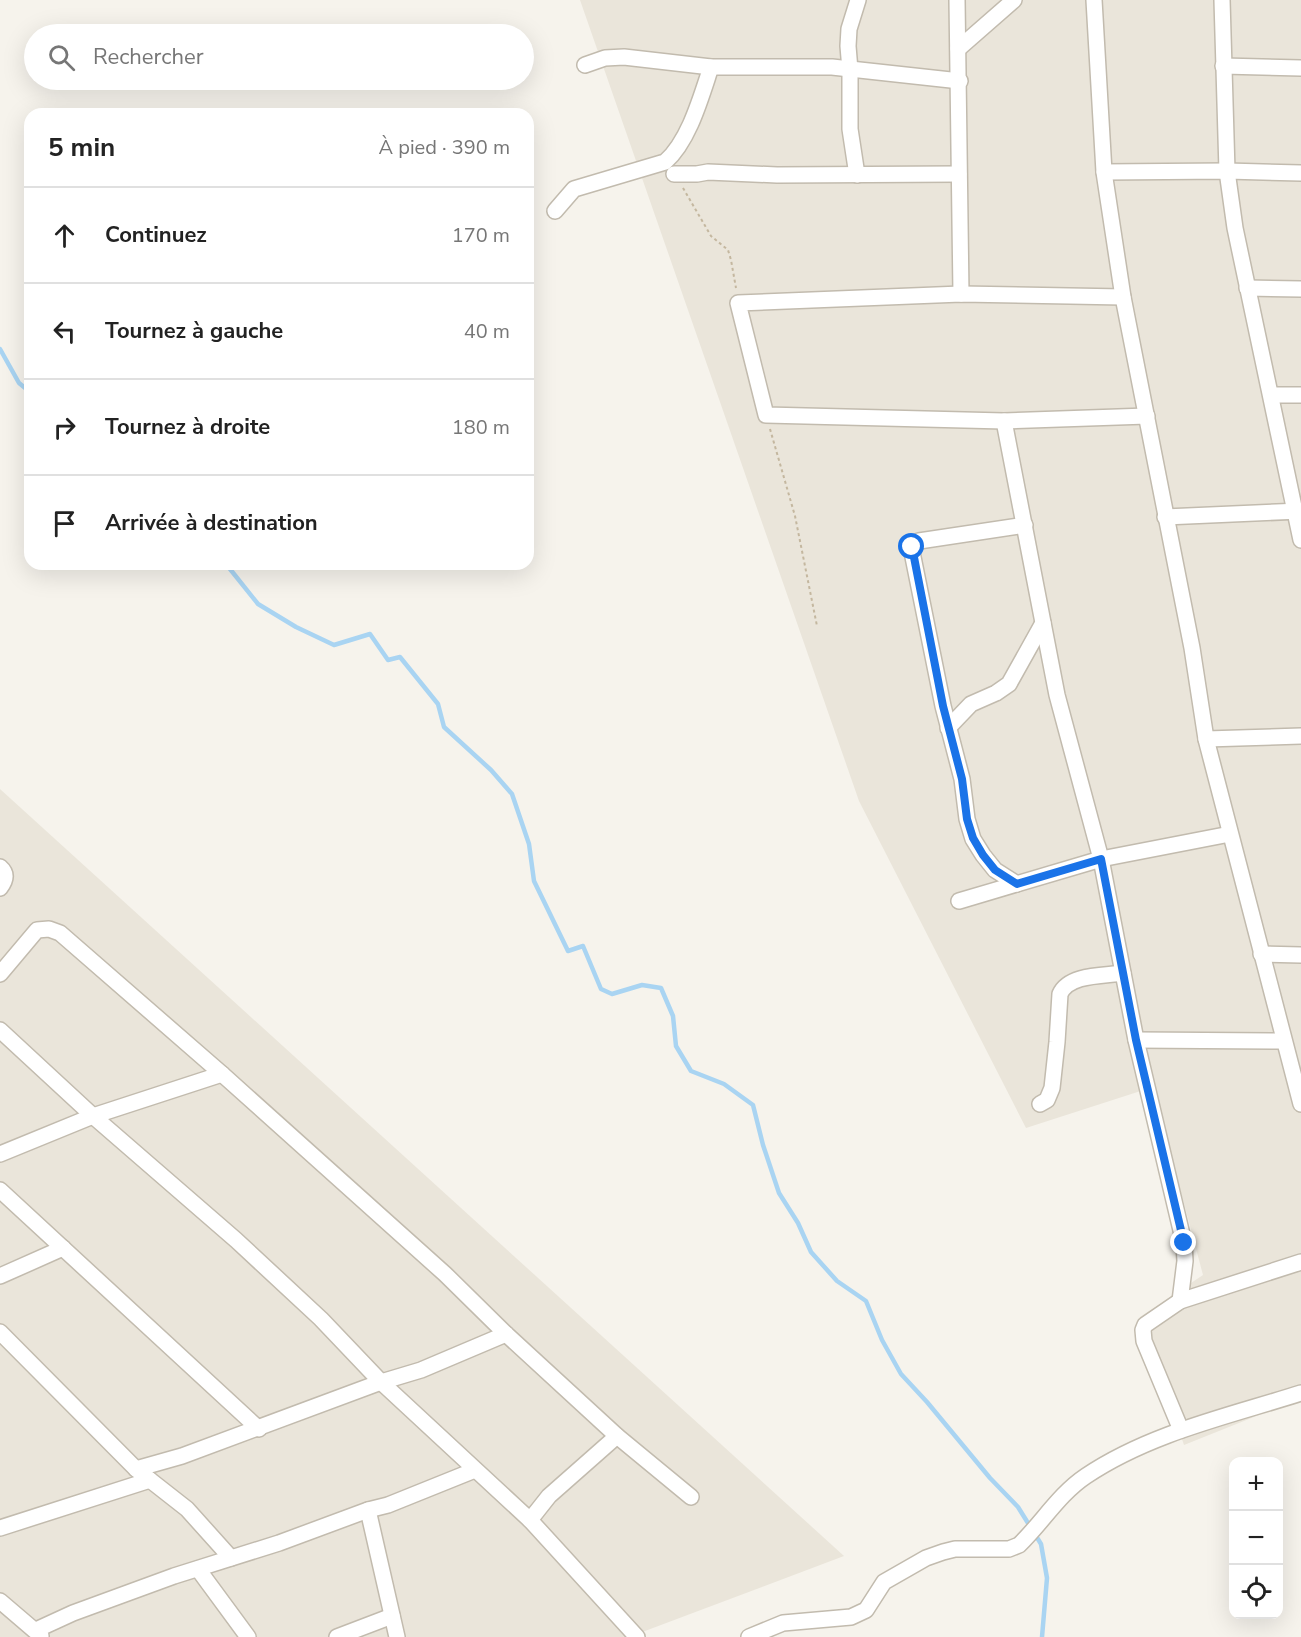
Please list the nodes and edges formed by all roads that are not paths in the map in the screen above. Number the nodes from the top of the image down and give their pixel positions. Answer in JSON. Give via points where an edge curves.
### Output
{"nodes":[{"id":1,"x":858,"y":0,"type":"edge"},
{"id":2,"x":957,"y":0,"type":"edge"},
{"id":3,"x":1014,"y":0,"type":"edge"},
{"id":4,"x":1094,"y":0,"type":"edge"},
{"id":5,"x":1222,"y":0,"type":"edge"},
{"id":6,"x":958,"y":49,"type":"junction"},
{"id":7,"x":585,"y":65,"type":"dead end"},
{"id":8,"x":1223,"y":66,"type":"junction"},
{"id":9,"x":711,"y":67,"type":"junction"},
{"id":10,"x":1301,"y":68,"type":"edge"},
{"id":11,"x":850,"y":70,"type":"junction"},
{"id":12,"x":960,"y":81,"type":"junction"},
{"id":13,"x":1227,"y":171,"type":"junction"},
{"id":14,"x":1104,"y":172,"type":"junction"},
{"id":15,"x":1301,"y":173,"type":"edge"},
{"id":16,"x":674,"y":174,"type":"road end"},
{"id":17,"x":959,"y":174,"type":"junction"},
{"id":18,"x":857,"y":175,"type":"junction"},
{"id":19,"x":555,"y":211,"type":"dead end"},
{"id":20,"x":1247,"y":288,"type":"junction"},
{"id":21,"x":1301,"y":289,"type":"edge"},
{"id":22,"x":961,"y":294,"type":"junction"},
{"id":23,"x":1123,"y":297,"type":"junction"},
{"id":24,"x":1270,"y":394,"type":"junction"},
{"id":25,"x":1301,"y":394,"type":"edge"},
{"id":26,"x":1147,"y":416,"type":"junction"},
{"id":27,"x":1004,"y":421,"type":"junction"},
{"id":28,"x":1298,"y":511,"type":"edge"},
{"id":29,"x":1165,"y":517,"type":"junction"},
{"id":30,"x":1025,"y":525,"type":"junction"},
{"id":31,"x":1301,"y":540,"type":"edge"},
{"id":32,"x":1043,"y":623,"type":"junction"},
{"id":33,"x":948,"y":728,"type":"junction"},
{"id":34,"x":1301,"y":736,"type":"edge"},
{"id":35,"x":1206,"y":739,"type":"junction"},
{"id":36,"x":1230,"y":834,"type":"junction"},
{"id":37,"x":1101,"y":859,"type":"junction"},
{"id":38,"x":0,"y":867,"type":"edge"},
{"id":39,"x":1017,"y":884,"type":"junction"},
{"id":40,"x":0,"y":888,"type":"edge"},
{"id":41,"x":959,"y":901,"type":"dead end"},
{"id":42,"x":1262,"y":954,"type":"junction"},
{"id":43,"x":1301,"y":956,"type":"edge"},
{"id":44,"x":1123,"y":973,"type":"junction"},
{"id":45,"x":0,"y":974,"type":"edge"},
{"id":46,"x":2,"y":1034,"type":"edge"},
{"id":47,"x":1136,"y":1040,"type":"junction"},
{"id":48,"x":1284,"y":1041,"type":"junction"},
{"id":49,"x":222,"y":1074,"type":"junction"},
{"id":50,"x":1040,"y":1104,"type":"dead end"},
{"id":51,"x":1301,"y":1104,"type":"edge"},
{"id":52,"x":93,"y":1116,"type":"junction"},
{"id":53,"x":0,"y":1154,"type":"edge"},
{"id":54,"x":0,"y":1190,"type":"edge"},
{"id":55,"x":63,"y":1248,"type":"junction"},
{"id":56,"x":1301,"y":1262,"type":"edge"},
{"id":57,"x":0,"y":1276,"type":"edge"},
{"id":58,"x":1180,"y":1301,"type":"junction"},
{"id":59,"x":0,"y":1332,"type":"edge"},
{"id":60,"x":506,"y":1334,"type":"junction"},
{"id":61,"x":381,"y":1382,"type":"junction"},
{"id":62,"x":1301,"y":1393,"type":"edge"},
{"id":63,"x":259,"y":1429,"type":"junction"},
{"id":64,"x":1181,"y":1430,"type":"junction"},
{"id":65,"x":617,"y":1436,"type":"junction"},
{"id":66,"x":136,"y":1470,"type":"junction"},
{"id":67,"x":475,"y":1470,"type":"junction"},
{"id":68,"x":150,"y":1480,"type":"junction"},
{"id":69,"x":691,"y":1497,"type":"dead end"},
{"id":70,"x":368,"y":1510,"type":"junction"},
{"id":71,"x":530,"y":1520,"type":"junction"},
{"id":72,"x":0,"y":1528,"type":"edge"},
{"id":73,"x":231,"y":1558,"type":"junction"},
{"id":74,"x":198,"y":1569,"type":"junction"},
{"id":75,"x":0,"y":1601,"type":"edge"},
{"id":76,"x":392,"y":1616,"type":"junction"},
{"id":77,"x":39,"y":1634,"type":"edge"},
{"id":78,"x":248,"y":1637,"type":"edge"},
{"id":79,"x":337,"y":1637,"type":"edge"},
{"id":80,"x":397,"y":1637,"type":"edge"},
{"id":81,"x":637,"y":1637,"type":"edge"},
{"id":82,"x":749,"y":1637,"type":"edge"}],
"edges":[{"from":1,"to":11,"type":"street","via":[[849,29]]},
{"from":2,"to":6,"type":"street"},
{"from":3,"to":6,"type":"street"},
{"from":4,"to":14,"type":"street"},
{"from":5,"to":8,"type":"street"},
{"from":6,"to":12,"type":"street"},
{"from":7,"to":9,"type":"street","via":[[624,57]]},
{"from":8,"to":10,"type":"street"},
{"from":8,"to":13,"type":"street"},
{"from":9,"to":11,"type":"street"},
{"from":9,"to":19,"type":"street","via":[[698,106],[672,156],[665,162],[574,189]]},
{"from":11,"to":12,"type":"street"},
{"from":11,"to":18,"type":"street","via":[[850,129]]},
{"from":12,"to":17,"type":"street"},
{"from":13,"to":14,"type":"street"},
{"from":13,"to":15,"type":"street"},
{"from":13,"to":20,"type":"street"},
{"from":14,"to":23,"type":"street"},
{"from":16,"to":18,"type":"street"},
{"from":17,"to":18,"type":"street"},
{"from":17,"to":22,"type":"street"},
{"from":20,"to":21,"type":"street"},
{"from":20,"to":24,"type":"street"},
{"from":22,"to":23,"type":"street"},
{"from":22,"to":27,"type":"street","via":[[738,303],[766,415]]},
{"from":23,"to":26,"type":"street"},
{"from":24,"to":25,"type":"street"},
{"from":24,"to":28,"type":"street"},
{"from":26,"to":27,"type":"street"},
{"from":26,"to":29,"type":"street"},
{"from":27,"to":30,"type":"street"},
{"from":28,"to":29,"type":"street"},
{"from":28,"to":31,"type":"street"},
{"from":29,"to":35,"type":"street"},
{"from":30,"to":32,"type":"street"},
{"from":30,"to":33,"type":"street","via":[[919,542],[912,547]]},
{"from":32,"to":33,"type":"street","via":[[1009,684],[971,704]]},
{"from":32,"to":37,"type":"street","via":[[1057,695]]},
{"from":33,"to":39,"type":"street","via":[[973,838],[995,870]]},
{"from":34,"to":35,"type":"street"},
{"from":35,"to":36,"type":"street"},
{"from":36,"to":37,"type":"street"},
{"from":36,"to":42,"type":"street"},
{"from":37,"to":39,"type":"street"},
{"from":37,"to":44,"type":"street"},
{"from":38,"to":40,"type":"street","via":[[6,877]]},
{"from":39,"to":41,"type":"street"},
{"from":42,"to":43,"type":"street"},
{"from":42,"to":48,"type":"street"},
{"from":44,"to":47,"type":"street"},
{"from":44,"to":50,"type":"street","via":[[1079,979],[1063,988],[1052,1088],[1047,1100]]},
{"from":45,"to":49,"type":"street","via":[[37,930],[60,933]]},
{"from":46,"to":52,"type":"street"},
{"from":47,"to":48,"type":"street"},
{"from":47,"to":58,"type":"street","via":[[1184,1243]]},
{"from":48,"to":51,"type":"street"},
{"from":49,"to":52,"type":"street"},
{"from":49,"to":60,"type":"street","via":[[446,1274]]},
{"from":52,"to":53,"type":"street"},
{"from":52,"to":61,"type":"street","via":[[245,1248]]},
{"from":54,"to":55,"type":"street"},
{"from":55,"to":57,"type":"street"},
{"from":55,"to":63,"type":"street"},
{"from":56,"to":58,"type":"street"},
{"from":58,"to":64,"type":"street","via":[[1149,1321],[1142,1335]]},
{"from":59,"to":66,"type":"street"},
{"from":60,"to":61,"type":"street","via":[[421,1370]]},
{"from":60,"to":65,"type":"street"},
{"from":61,"to":63,"type":"street"},
{"from":61,"to":67,"type":"street"},
{"from":62,"to":64,"type":"street"},
{"from":63,"to":66,"type":"street"},
{"from":64,"to":82,"type":"street","via":[[1085,1476],[1019,1545],[998,1550],[955,1549],[926,1558],[884,1581],[866,1610],[851,1617],[783,1623]]},
{"from":65,"to":69,"type":"street"},
{"from":65,"to":71,"type":"street","via":[[549,1496]]},
{"from":66,"to":68,"type":"street"},
{"from":67,"to":70,"type":"street"},
{"from":67,"to":71,"type":"street"},
{"from":68,"to":72,"type":"street"},
{"from":68,"to":73,"type":"street","via":[[187,1509]]},
{"from":70,"to":73,"type":"street"},
{"from":70,"to":76,"type":"street"},
{"from":71,"to":81,"type":"street"},
{"from":73,"to":74,"type":"street"},
{"from":74,"to":77,"type":"street","via":[[103,1601]]},
{"from":74,"to":78,"type":"street"},
{"from":75,"to":77,"type":"street"},
{"from":76,"to":79,"type":"street"},
{"from":76,"to":80,"type":"street"}]}
